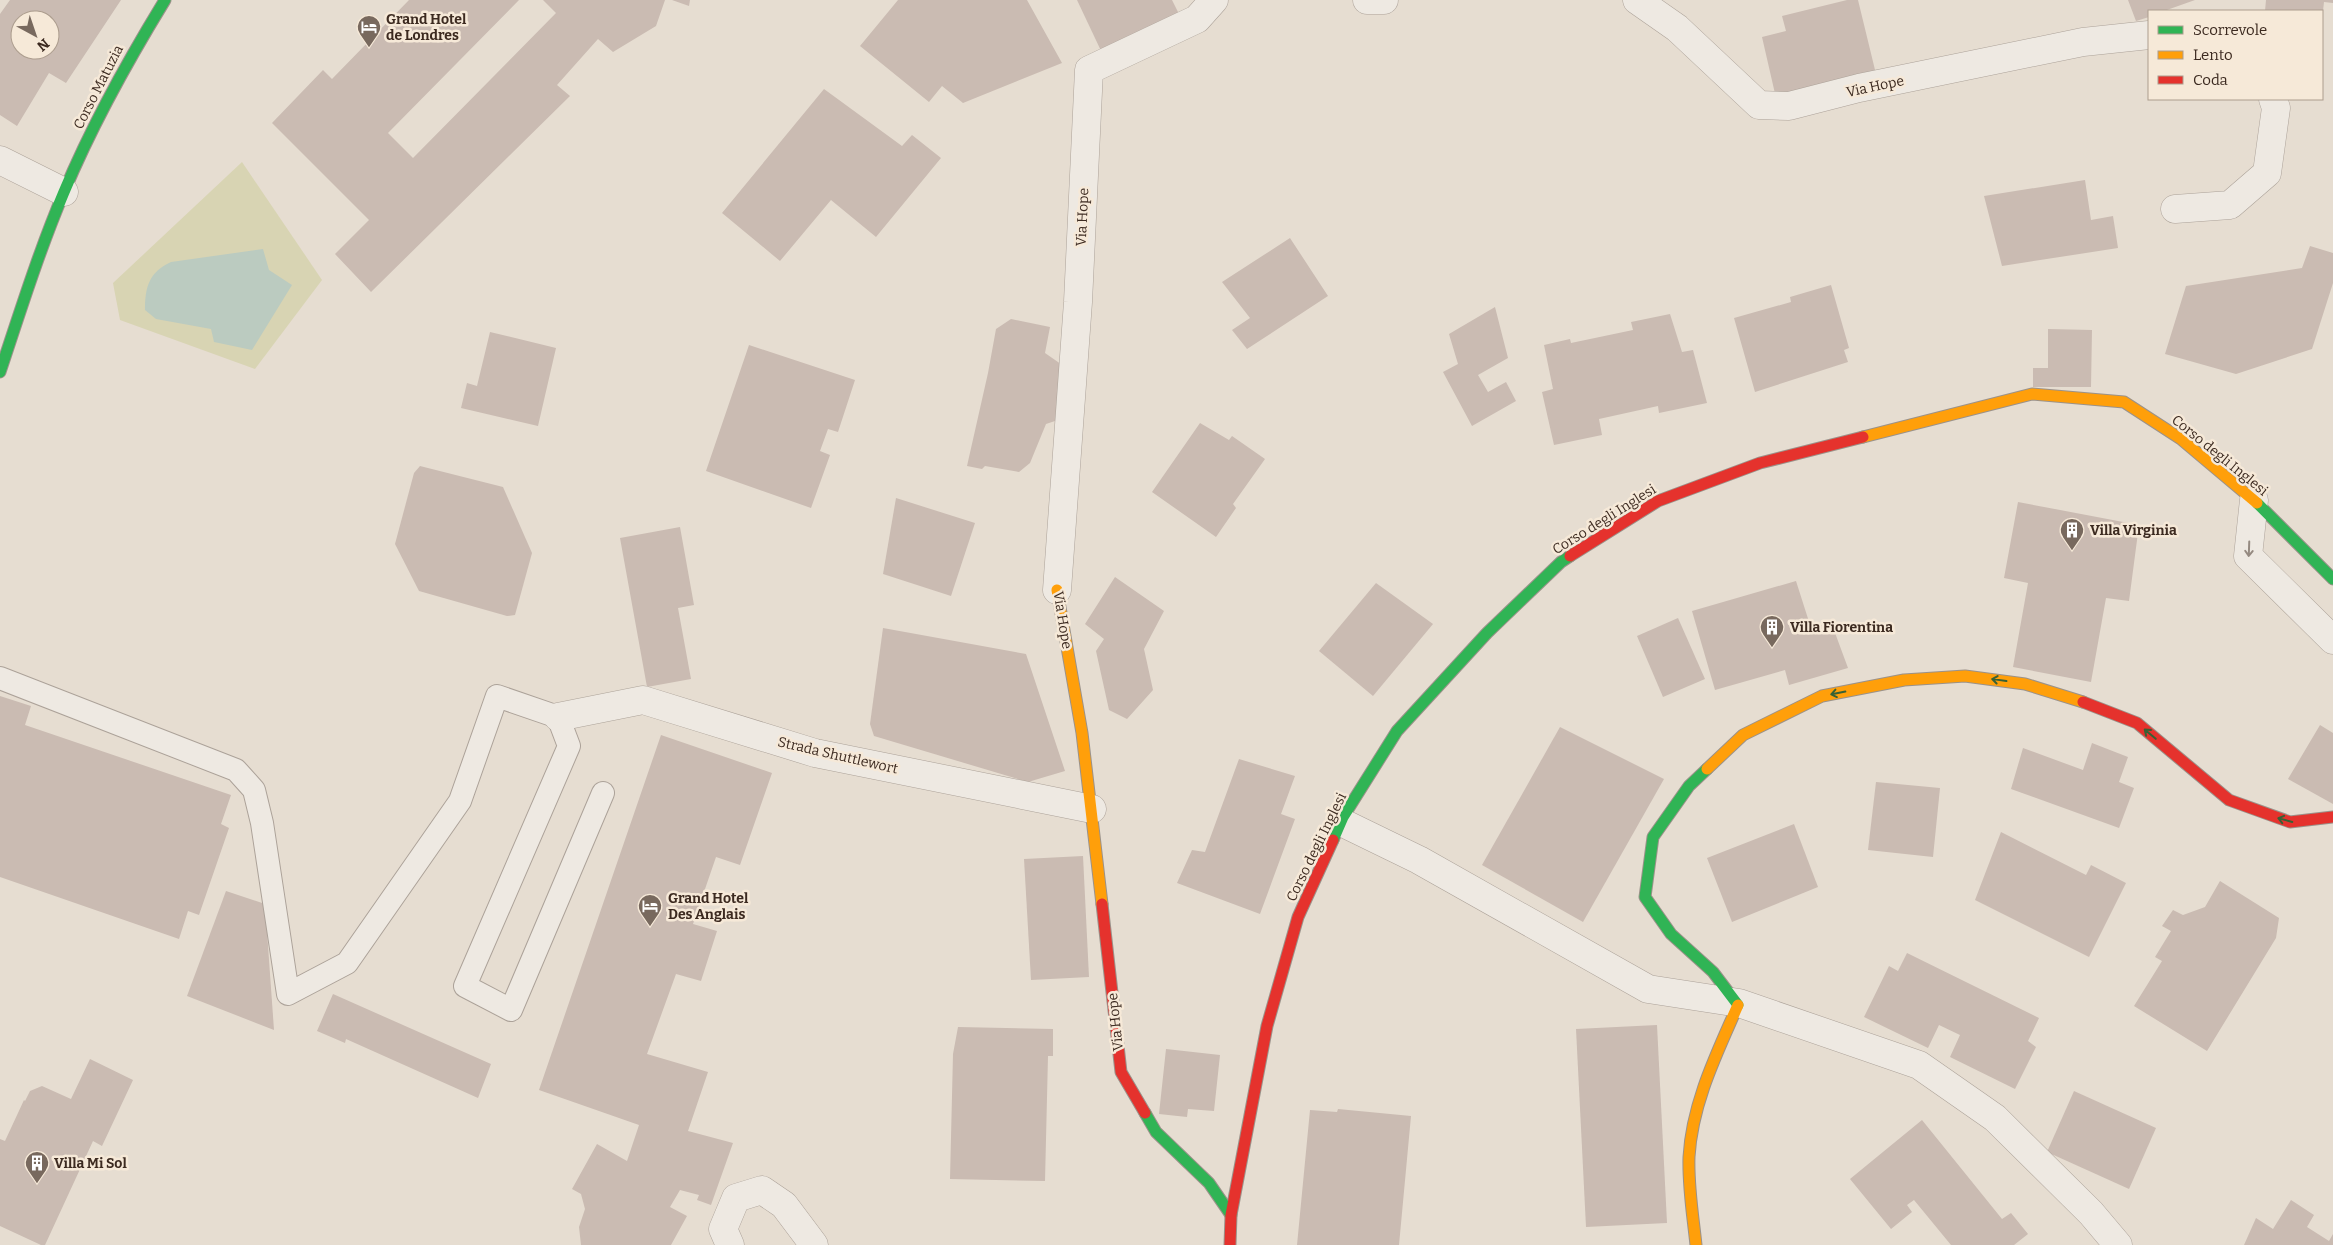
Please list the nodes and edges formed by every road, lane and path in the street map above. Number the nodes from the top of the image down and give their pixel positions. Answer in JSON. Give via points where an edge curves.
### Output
{"nodes":[{"id":1,"x":165,"y":0,"type":"edge"},
{"id":2,"x":1214,"y":0,"type":"edge"},
{"id":3,"x":1367,"y":0,"type":"edge"},
{"id":4,"x":1384,"y":0,"type":"edge"},
{"id":5,"x":1637,"y":0,"type":"edge"},
{"id":6,"x":2148,"y":35,"type":"edge"},
{"id":7,"x":2273,"y":100,"type":"edge"},
{"id":8,"x":0,"y":160,"type":"edge"},
{"id":9,"x":64,"y":192,"type":"junction"},
{"id":10,"x":2175,"y":209,"type":"dead end"},
{"id":11,"x":0,"y":372,"type":"edge"},
{"id":12,"x":2254,"y":500,"type":"junction"},
{"id":13,"x":2333,"y":579,"type":"edge"},
{"id":14,"x":1057,"y":590,"type":"joint"},
{"id":15,"x":2333,"y":640,"type":"edge"},
{"id":16,"x":0,"y":678,"type":"edge"},
{"id":17,"x":558,"y":717,"type":"junction"},
{"id":18,"x":603,"y":793,"type":"dead end"},
{"id":19,"x":1092,"y":809,"type":"junction"},
{"id":20,"x":2333,"y":817,"type":"edge"},
{"id":21,"x":1341,"y":822,"type":"junction"},
{"id":22,"x":1739,"y":1003,"type":"junction"},
{"id":23,"x":1231,"y":1215,"type":"junction"},
{"id":24,"x":730,"y":1245,"type":"edge"},
{"id":25,"x":814,"y":1245,"type":"edge"},
{"id":26,"x":1230,"y":1245,"type":"edge"},
{"id":27,"x":1696,"y":1245,"type":"edge"},
{"id":28,"x":2118,"y":1245,"type":"edge"}],
"edges":[{"from":1,"to":9,"type":"main road","name":"Corso Matuzia","via":[[91,133]]},
{"from":2,"to":14,"type":"street","name":"Via Hope","via":[[1197,19],[1089,70],[1078,302]]},
{"from":3,"to":4,"type":"street"},
{"from":5,"to":6,"type":"street","name":"Via Hope","via":[[1676,28],[1759,105],[1789,106],[1859,88],[2082,42]]},
{"from":7,"to":10,"type":"street","via":[[2276,108],[2267,173],[2230,205]]},
{"from":8,"to":9,"type":"street"},
{"from":9,"to":11,"type":"main road","name":"Corso Matuzia"},
{"from":12,"to":13,"type":"main road","name":"Corso degli Inglesi"},
{"from":12,"to":15,"type":"street","one_way":true,"via":[[2248,556]]},
{"from":12,"to":21,"type":"main road","name":"Corso degli Inglesi","via":[[2181,439],[2124,402],[2032,394],[1760,463],[1658,501],[1561,562],[1487,633],[1397,731]]},
{"from":14,"to":19,"type":"main road","name":"Via Hope"},
{"from":16,"to":17,"type":"lane","via":[[236,770],[254,790],[262,823],[288,994],[347,964],[460,801],[497,696]]},
{"from":17,"to":18,"type":"lane","via":[[569,746],[465,986],[511,1010]]},
{"from":17,"to":19,"type":"street","name":"Strada Shuttlewort","via":[[644,700],[815,753]]},
{"from":19,"to":23,"type":"main road","name":"Via Hope","via":[[1121,1072],[1156,1132],[1209,1184]]},
{"from":20,"to":22,"type":"main road","one_way":true,"via":[[2290,822],[2228,800],[2137,723],[2025,684],[1965,676],[1904,680],[1822,696],[1743,735],[1690,786],[1653,837],[1645,897],[1671,934],[1713,972]]},
{"from":21,"to":22,"type":"street","via":[[1419,860],[1648,988]]},
{"from":21,"to":23,"type":"main road","name":"Corso degli Inglesi","via":[[1298,917],[1267,1026]]},
{"from":22,"to":27,"type":"main road","via":[[1711,1065],[1695,1115],[1689,1178]]},
{"from":22,"to":28,"type":"street","via":[[1919,1065],[1995,1118],[2091,1213]]},
{"from":23,"to":26,"type":"main road","name":"Corso degli Inglesi"},
{"from":24,"to":25,"type":"street","via":[[723,1229],[736,1198],[762,1190],[784,1205]]}]}
